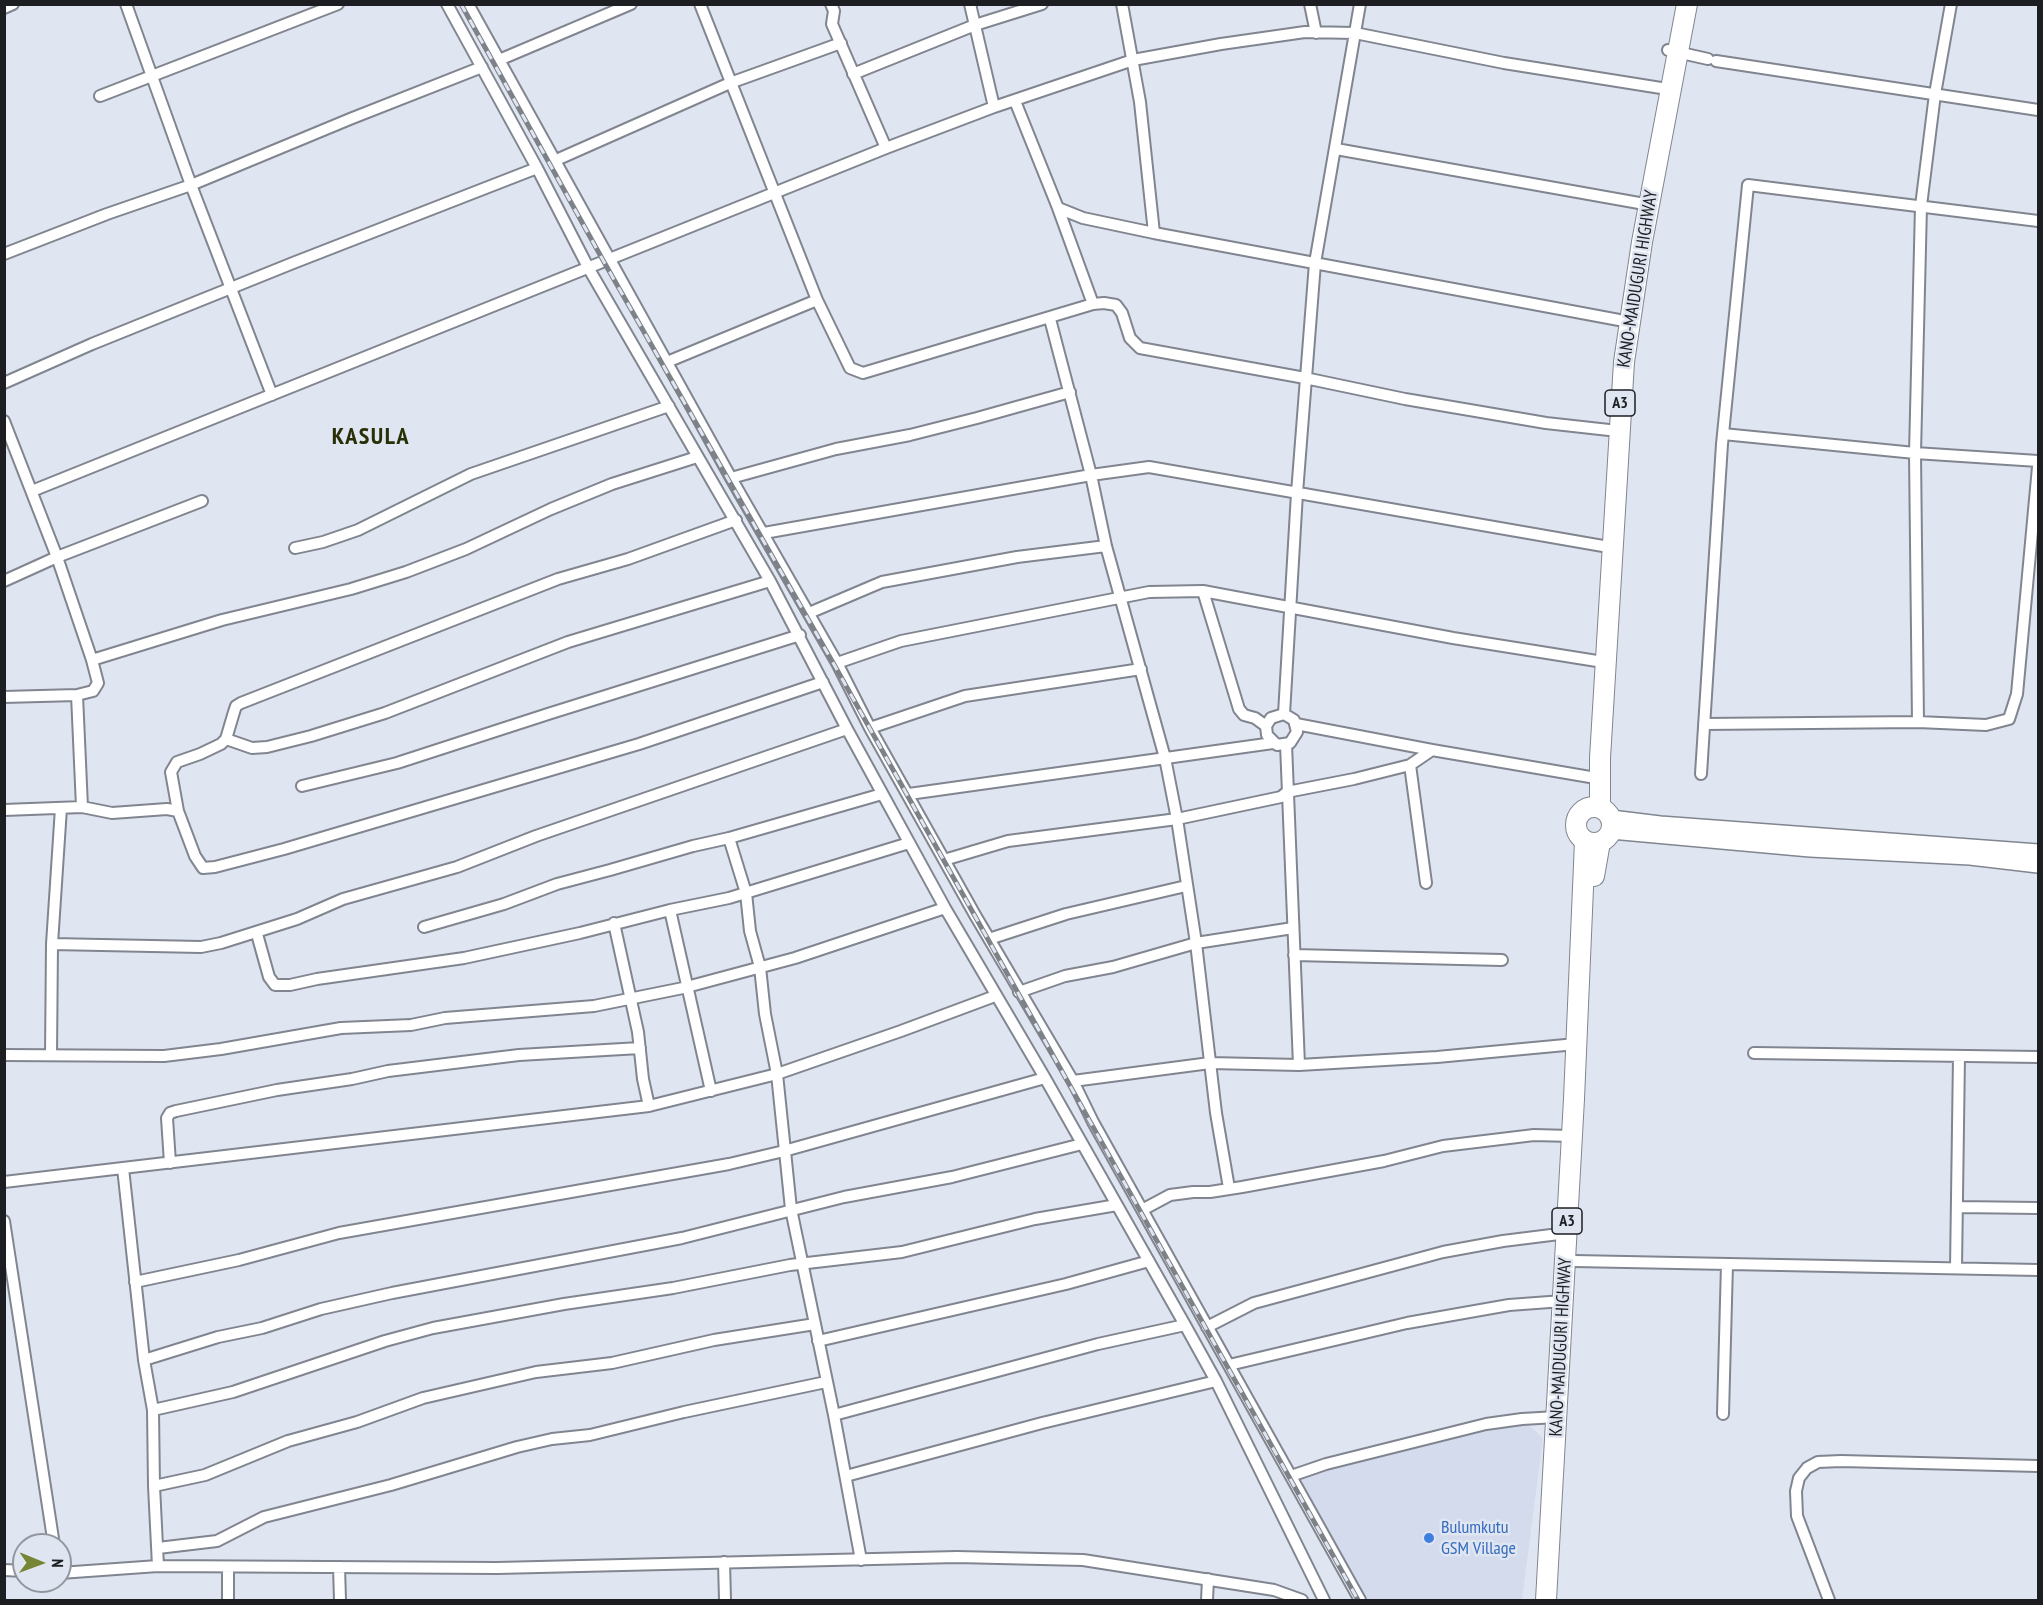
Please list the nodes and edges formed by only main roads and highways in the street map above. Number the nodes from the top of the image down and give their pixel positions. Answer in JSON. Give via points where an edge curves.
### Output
{"nodes":[{"id":1,"x":1676,"y":4,"type":"edge"},
{"id":2,"x":1687,"y":4,"type":"edge"},
{"id":3,"x":1673,"y":51,"type":"junction"},
{"id":4,"x":1599,"y":824,"type":"junction"},
{"id":5,"x":1578,"y":1099,"type":"junction"},
{"id":6,"x":1546,"y":1600,"type":"edge"},
{"id":7,"x":1556,"y":1600,"type":"edge"}],
"edges":[{"from":1,"to":3,"type":"highway","name":"KANO-MAIDUGURI HIGHWAY","number":"A3"},
{"from":2,"to":3,"type":"highway","name":"KANO-MAIDUGURI HIGHWAY","number":"A3"},
{"from":3,"to":4,"type":"highway","name":"KANO-MAIDUGURI HIGHWAY","number":"A3","via":[[1624,362]]},
{"from":3,"to":4,"type":"highway","name":"KANO-MAIDUGURI HIGHWAY","number":"A3","via":[[1661,88],[1639,203],[1612,377],[1590,777]]},
{"from":4,"to":5,"type":"highway","name":"KANO-MAIDUGURI HIGHWAY","number":"A3"},
{"from":4,"to":5,"type":"highway","name":"KANO-MAIDUGURI HIGHWAY","number":"A3","via":[[1576,1044]]},
{"from":5,"to":6,"type":"highway","name":"KANO-MAIDUGURI HIGHWAY","number":"A3","via":[[1572,1136]]},
{"from":5,"to":7,"type":"highway","name":"KANO-MAIDUGURI HIGHWAY","number":"A3","via":[[1574,1261]]}]}
